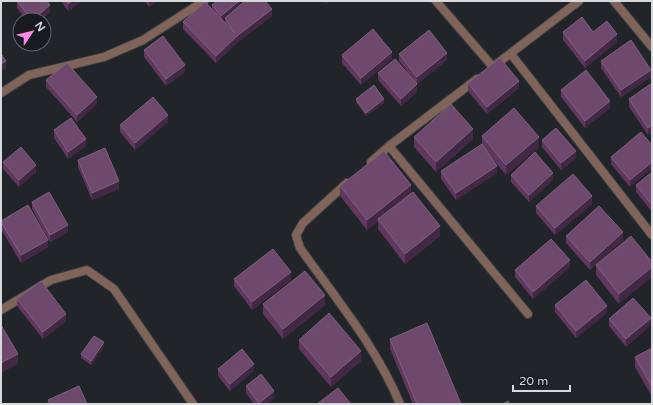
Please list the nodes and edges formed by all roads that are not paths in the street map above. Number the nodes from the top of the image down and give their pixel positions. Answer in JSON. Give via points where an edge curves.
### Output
{"nodes":[{"id":1,"x":204,"y":1,"type":"edge"},
{"id":2,"x":436,"y":1,"type":"edge"},
{"id":3,"x":579,"y":1,"type":"edge"},
{"id":4,"x":614,"y":1,"type":"edge"},
{"id":5,"x":652,"y":47,"type":"edge"},
{"id":6,"x":511,"y":54,"type":"junction"},
{"id":7,"x":487,"y":72,"type":"junction"},
{"id":8,"x":1,"y":93,"type":"edge"},
{"id":9,"x":389,"y":146,"type":"junction"},
{"id":10,"x":366,"y":166,"type":"edge"},
{"id":11,"x":355,"y":176,"type":"edge"},
{"id":12,"x":652,"y":235,"type":"edge"},
{"id":13,"x":1,"y":310,"type":"edge"},
{"id":14,"x":528,"y":314,"type":"dead end"},
{"id":15,"x":193,"y":404,"type":"edge"},
{"id":16,"x":400,"y":404,"type":"edge"}],
"edges":[{"from":1,"to":8,"type":"street","via":[[143,40],[104,57],[28,75]]},
{"from":2,"to":7,"type":"street"},
{"from":3,"to":6,"type":"street"},
{"from":4,"to":5,"type":"street"},
{"from":6,"to":7,"type":"street"},
{"from":6,"to":12,"type":"street"},
{"from":7,"to":9,"type":"street"},
{"from":9,"to":10,"type":"street"},
{"from":9,"to":14,"type":"street"},
{"from":11,"to":16,"type":"street","via":[[303,223],[296,235],[300,248],[391,382]]},
{"from":13,"to":15,"type":"street","via":[[51,280],[87,270],[114,289]]}]}
